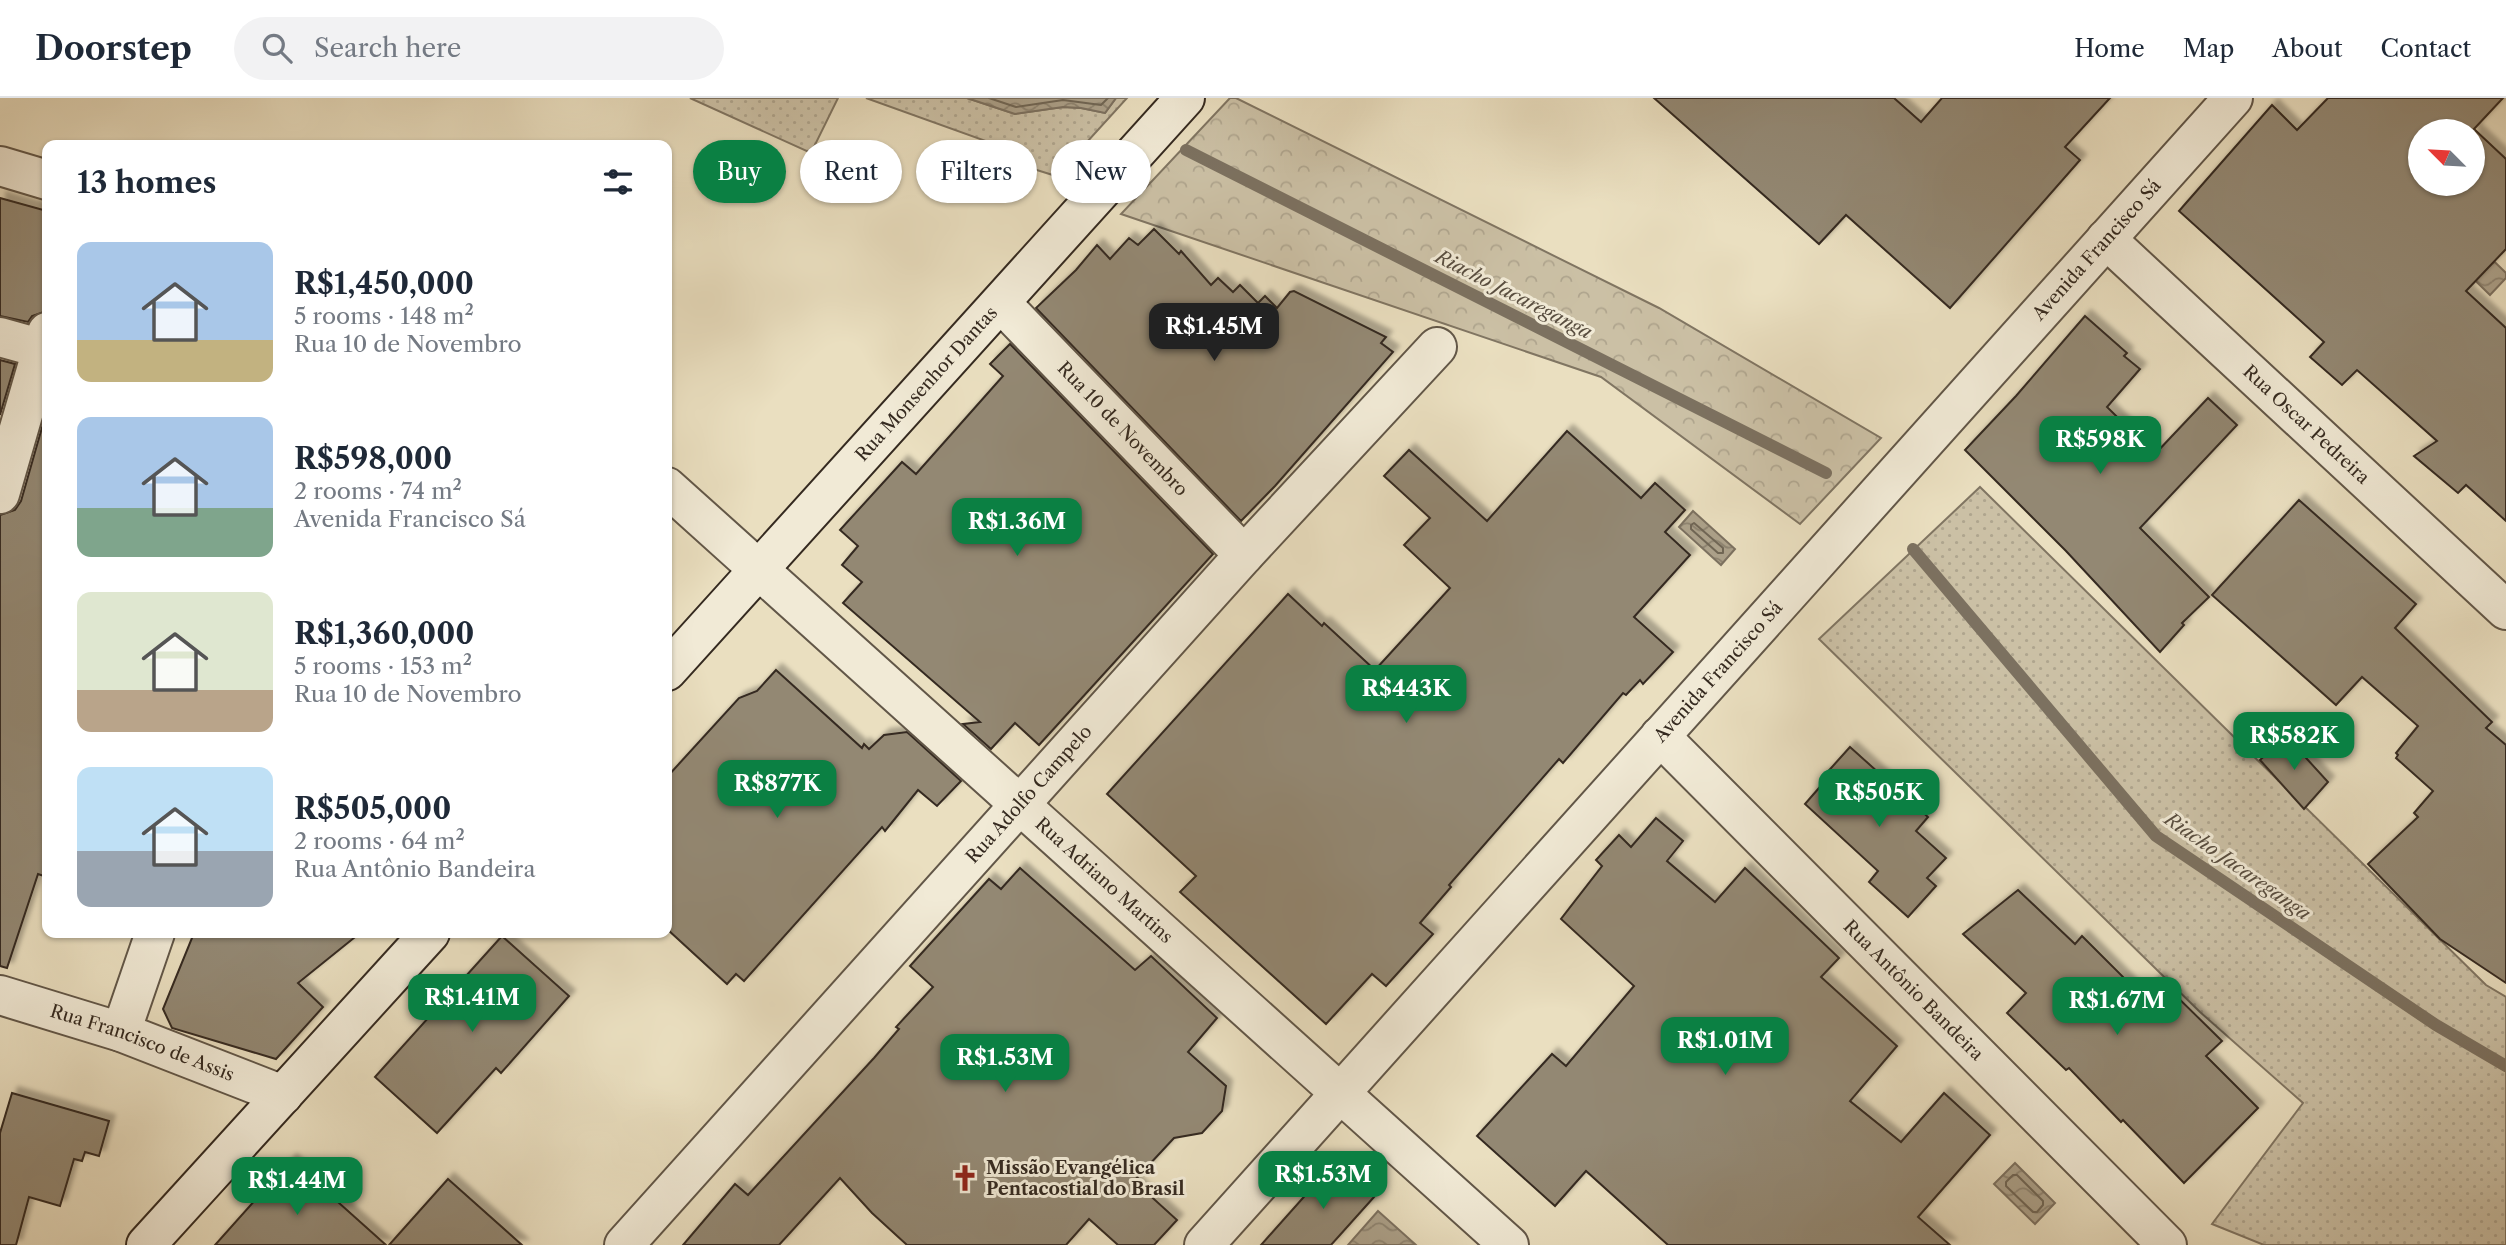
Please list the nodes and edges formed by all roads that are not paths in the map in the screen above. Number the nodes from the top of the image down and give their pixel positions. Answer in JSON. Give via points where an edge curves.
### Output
{"nodes":[{"id":1,"x":1185,"y":98,"type":"edge"},
{"id":2,"x":2233,"y":98,"type":"edge"},
{"id":3,"x":0,"y":166,"type":"edge"},
{"id":4,"x":42,"y":179,"type":"edge"},
{"id":5,"x":2106,"y":239,"type":"junction"},
{"id":6,"x":1002,"y":303,"type":"junction"},
{"id":7,"x":0,"y":337,"type":"edge"},
{"id":8,"x":42,"y":341,"type":"edge"},
{"id":9,"x":1437,"y":346,"type":"dead end"},
{"id":10,"x":42,"y":351,"type":"edge"},
{"id":11,"x":672,"y":492,"type":"edge"},
{"id":12,"x":0,"y":494,"type":"edge"},
{"id":13,"x":1244,"y":555,"type":"junction"},
{"id":14,"x":758,"y":570,"type":"junction"},
{"id":15,"x":2506,"y":610,"type":"edge"},
{"id":16,"x":672,"y":665,"type":"edge"},
{"id":17,"x":1660,"y":736,"type":"junction"},
{"id":18,"x":1021,"y":806,"type":"junction"},
{"id":19,"x":153,"y":938,"type":"edge"},
{"id":20,"x":425,"y":938,"type":"edge"},
{"id":21,"x":0,"y":995,"type":"edge"},
{"id":22,"x":121,"y":1032,"type":"junction"},
{"id":23,"x":1340,"y":1094,"type":"junction"},
{"id":24,"x":283,"y":1095,"type":"junction"},
{"id":25,"x":146,"y":1245,"type":"edge"},
{"id":26,"x":624,"y":1245,"type":"edge"},
{"id":27,"x":1204,"y":1245,"type":"edge"},
{"id":28,"x":1509,"y":1245,"type":"edge"},
{"id":29,"x":2167,"y":1245,"type":"edge"}],
"edges":[{"from":1,"to":6,"type":"street","name":"Rua Monsenhor Dantas"},
{"from":2,"to":5,"type":"street","name":"Avenida Francisco Sá"},
{"from":3,"to":4,"type":"street"},
{"from":5,"to":15,"type":"street","name":"Rua Oscar Pedreira"},
{"from":5,"to":17,"type":"street","name":"Avenida Francisco Sá"},
{"from":6,"to":13,"type":"street","name":"Rua 10 de Novembro"},
{"from":6,"to":14,"type":"street","name":"Rua Monsenhor Dantas"},
{"from":7,"to":8,"type":"street"},
{"from":9,"to":13,"type":"street","name":"Rua Adolfo Campelo"},
{"from":10,"to":12,"type":"street"},
{"from":11,"to":14,"type":"street","name":"Rua Adriano Martins"},
{"from":13,"to":18,"type":"street","name":"Rua Adolfo Campelo"},
{"from":14,"to":16,"type":"street","name":"Rua Monsenhor Dantas"},
{"from":14,"to":18,"type":"street","name":"Rua Adriano Martins"},
{"from":17,"to":23,"type":"street","name":"Avenida Francisco Sá"},
{"from":17,"to":29,"type":"street","name":"Rua Antônio Bandeira"},
{"from":18,"to":23,"type":"street","name":"Rua Adriano Martins"},
{"from":18,"to":26,"type":"street","name":"Rua Adolfo Campelo"},
{"from":19,"to":22,"type":"street"},
{"from":20,"to":24,"type":"street"},
{"from":21,"to":22,"type":"street","name":"Rua Francisco de Assis"},
{"from":22,"to":24,"type":"street","name":"Rua Francisco de Assis"},
{"from":23,"to":27,"type":"street","name":"Avenida Francisco Sá"},
{"from":23,"to":28,"type":"street","name":"Rua Adriano Martins"},
{"from":24,"to":25,"type":"street"}]}
